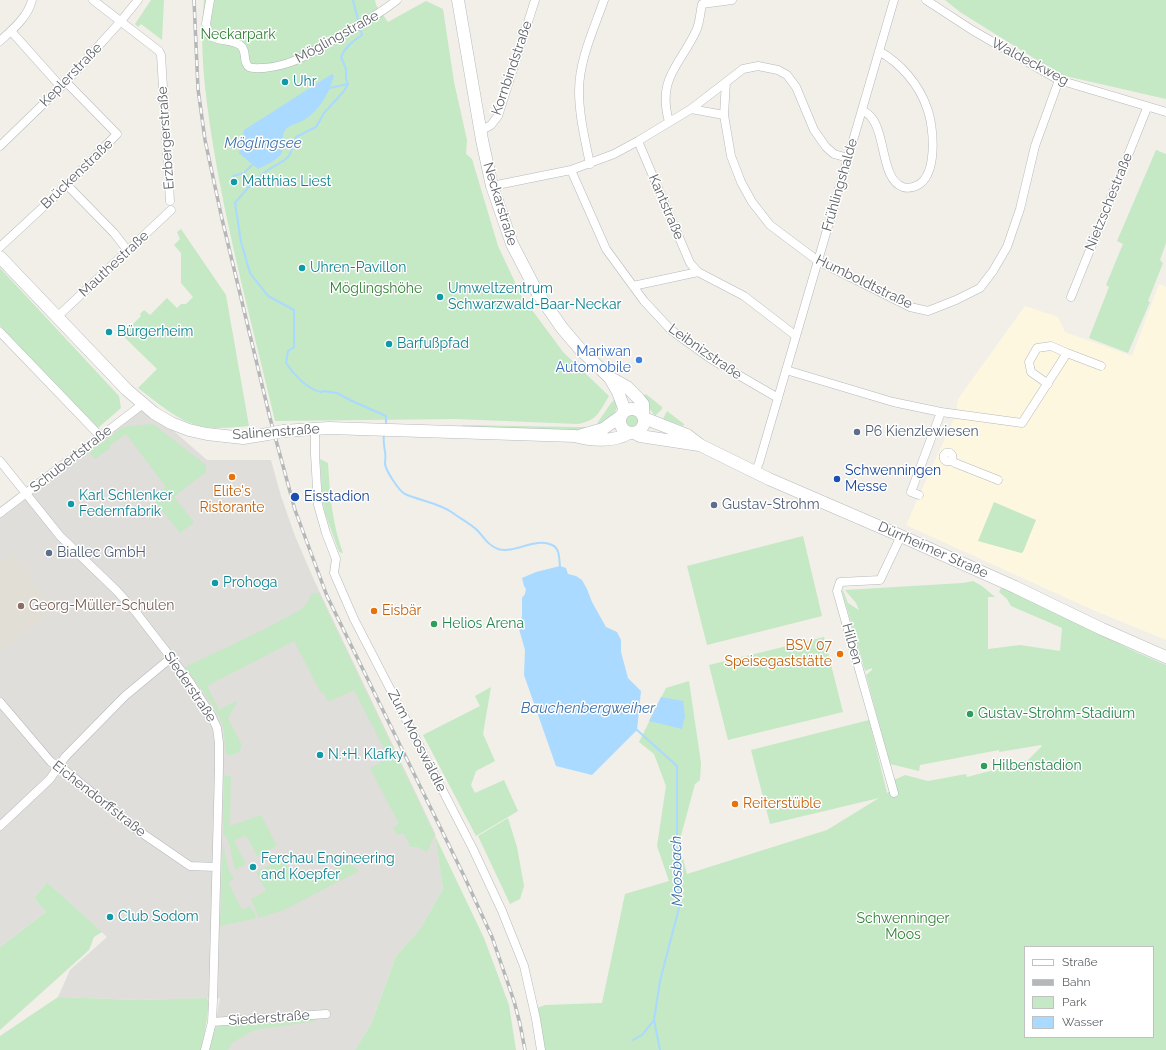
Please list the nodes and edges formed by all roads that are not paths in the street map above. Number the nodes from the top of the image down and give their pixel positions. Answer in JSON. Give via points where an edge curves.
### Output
{"nodes":[{"id":1,"x":32,"y":0,"type":"edge"},
{"id":2,"x":92,"y":0,"type":"edge"},
{"id":3,"x":138,"y":0,"type":"edge"},
{"id":4,"x":210,"y":0,"type":"edge"},
{"id":5,"x":397,"y":0,"type":"edge"},
{"id":6,"x":458,"y":0,"type":"edge"},
{"id":7,"x":535,"y":0,"type":"edge"},
{"id":8,"x":604,"y":0,"type":"edge"},
{"id":9,"x":732,"y":0,"type":"edge"},
{"id":10,"x":894,"y":0,"type":"edge"},
{"id":11,"x":926,"y":0,"type":"edge"},
{"id":12,"x":702,"y":2,"type":"edge"},
{"id":13,"x":121,"y":21,"type":"junction"},
{"id":14,"x":11,"y":31,"type":"junction"},
{"id":15,"x":0,"y":41,"type":"edge"},
{"id":16,"x":879,"y":51,"type":"junction"},
{"id":17,"x":1059,"y":80,"type":"junction"},
{"id":18,"x":726,"y":82,"type":"junction"},
{"id":19,"x":64,"y":85,"type":"junction"},
{"id":20,"x":1147,"y":108,"type":"junction"},
{"id":21,"x":691,"y":109,"type":"junction"},
{"id":22,"x":862,"y":110,"type":"junction"},
{"id":23,"x":1166,"y":112,"type":"edge"},
{"id":24,"x":724,"y":115,"type":"junction"},
{"id":25,"x":669,"y":122,"type":"junction"},
{"id":26,"x":480,"y":130,"type":"junction"},
{"id":27,"x":638,"y":142,"type":"junction"},
{"id":28,"x":0,"y":146,"type":"edge"},
{"id":29,"x":848,"y":158,"type":"junction"},
{"id":30,"x":590,"y":164,"type":"junction"},
{"id":31,"x":571,"y":170,"type":"junction"},
{"id":32,"x":67,"y":185,"type":"junction"},
{"id":33,"x":492,"y":186,"type":"junction"},
{"id":34,"x":170,"y":201,"type":"dead end"},
{"id":35,"x":171,"y":210,"type":"dead end"},
{"id":36,"x":0,"y":247,"type":"edge"},
{"id":37,"x":128,"y":251,"type":"junction"},
{"id":38,"x":0,"y":257,"type":"edge"},
{"id":39,"x":818,"y":261,"type":"junction"},
{"id":40,"x":698,"y":272,"type":"junction"},
{"id":41,"x":633,"y":286,"type":"junction"},
{"id":42,"x":1071,"y":297,"type":"dead end"},
{"id":43,"x":57,"y":318,"type":"junction"},
{"id":44,"x":0,"y":332,"type":"edge"},
{"id":45,"x":796,"y":336,"type":"junction"},
{"id":46,"x":1067,"y":353,"type":"junction"},
{"id":47,"x":1101,"y":366,"type":"dead end"},
{"id":48,"x":786,"y":370,"type":"junction"},
{"id":49,"x":609,"y":377,"type":"junction"},
{"id":50,"x":1048,"y":384,"type":"junction"},
{"id":51,"x":778,"y":398,"type":"junction"},
{"id":52,"x":143,"y":404,"type":"junction"},
{"id":53,"x":941,"y":412,"type":"junction"},
{"id":54,"x":623,"y":413,"type":"junction"},
{"id":55,"x":644,"y":416,"type":"junction"},
{"id":56,"x":315,"y":429,"type":"junction"},
{"id":57,"x":632,"y":433,"type":"junction"},
{"id":58,"x":100,"y":436,"type":"junction"},
{"id":59,"x":575,"y":436,"type":"junction"},
{"id":60,"x":700,"y":445,"type":"junction"},
{"id":61,"x":951,"y":460,"type":"dead end"},
{"id":62,"x":0,"y":461,"type":"edge"},
{"id":63,"x":755,"y":472,"type":"junction"},
{"id":64,"x":998,"y":480,"type":"dead end"},
{"id":65,"x":26,"y":494,"type":"junction"},
{"id":66,"x":919,"y":495,"type":"dead end"},
{"id":67,"x":0,"y":513,"type":"edge"},
{"id":68,"x":901,"y":536,"type":"junction"},
{"id":69,"x":172,"y":657,"type":"junction"},
{"id":70,"x":1166,"y":657,"type":"edge"},
{"id":71,"x":0,"y":702,"type":"edge"},
{"id":72,"x":58,"y":767,"type":"junction"},
{"id":73,"x":894,"y":793,"type":"dead end"},
{"id":74,"x":0,"y":826,"type":"edge"},
{"id":75,"x":216,"y":867,"type":"junction"},
{"id":76,"x":326,"y":1014,"type":"dead end"},
{"id":77,"x":212,"y":1022,"type":"junction"},
{"id":78,"x":205,"y":1050,"type":"edge"},
{"id":79,"x":541,"y":1050,"type":"edge"}],
"edges":[{"from":1,"to":14,"type":"street","via":[[27,13]]},
{"from":2,"to":13,"type":"street","name":"Erzbergerstraße"},
{"from":3,"to":13,"type":"street","name":"Keplerstraße"},
{"from":4,"to":5,"type":"street","name":"Möglingstraße","via":[[206,24],[209,34],[239,44],[244,50],[246,64],[250,68],[274,67],[296,61],[364,23]]},
{"from":6,"to":26,"type":"main road","name":"Neckarstraße"},
{"from":7,"to":26,"type":"street","name":"Kornbindstraße","via":[[498,116],[491,125]]},
{"from":8,"to":30,"type":"street","via":[[584,59],[579,91]]},
{"from":9,"to":12,"type":"street"},
{"from":10,"to":16,"type":"street","name":"Frühlingshalde"},
{"from":11,"to":17,"type":"street","name":"Waldeckweg"},
{"from":12,"to":25,"type":"street","via":[[697,30],[668,78],[665,94]]},
{"from":13,"to":19,"type":"street","name":"Keplerstraße"},
{"from":13,"to":34,"type":"street","name":"Erzbergerstraße","via":[[161,55]]},
{"from":14,"to":15,"type":"street"},
{"from":14,"to":19,"type":"street"},
{"from":16,"to":22,"type":"street","name":"Frühlingshalde"},
{"from":16,"to":22,"type":"street","via":[[889,56],[909,76],[928,108],[933,152],[928,173],[922,182],[913,187],[903,187],[894,182],[888,171],[880,137],[872,118]]},
{"from":17,"to":20,"type":"street","name":"Waldeckweg"},
{"from":17,"to":39,"type":"street","name":"Humboldtstraße","via":[[1035,146],[1020,209],[1007,247],[994,271],[980,288],[928,311],[910,307]]},
{"from":18,"to":21,"type":"street"},
{"from":18,"to":24,"type":"street","name":"Humboldtstraße"},
{"from":18,"to":29,"type":"street","via":[[743,69],[758,66],[778,70],[787,75],[796,87],[814,130],[826,147],[834,154]]},
{"from":19,"to":28,"type":"street","name":"Keplerstraße"},
{"from":19,"to":32,"type":"street","name":"Brückenstraße","via":[[117,134]]},
{"from":20,"to":23,"type":"street","name":"Waldeckweg"},
{"from":20,"to":42,"type":"street","name":"Nietzschestraße"},
{"from":21,"to":24,"type":"street"},
{"from":21,"to":25,"type":"street"},
{"from":22,"to":29,"type":"street","name":"Frühlingshalde"},
{"from":24,"to":39,"type":"street","name":"Humboldtstraße","via":[[731,156],[752,202],[770,225]]},
{"from":25,"to":27,"type":"street"},
{"from":26,"to":33,"type":"main road","name":"Neckarstraße"},
{"from":27,"to":30,"type":"street"},
{"from":27,"to":40,"type":"street","name":"Kantstraße","via":[[690,263]]},
{"from":29,"to":39,"type":"street","name":"Frühlingshalde"},
{"from":30,"to":31,"type":"street"},
{"from":31,"to":33,"type":"street"},
{"from":31,"to":41,"type":"street","name":"Leibnizstraße","via":[[606,249]]},
{"from":32,"to":36,"type":"street","name":"Brückenstraße"},
{"from":32,"to":37,"type":"street"},
{"from":33,"to":49,"type":"main road","name":"Neckarstraße","via":[[512,244],[548,310],[580,349]]},
{"from":35,"to":37,"type":"street","name":"Mauthestraße"},
{"from":37,"to":43,"type":"street","name":"Mauthestraße"},
{"from":38,"to":43,"type":"main road","name":"Salinenstraße"},
{"from":39,"to":45,"type":"street","name":"Frühlingshalde"},
{"from":40,"to":41,"type":"street"},
{"from":40,"to":45,"type":"street","name":"Kantstraße","via":[[744,296]]},
{"from":41,"to":51,"type":"street","name":"Leibnizstraße","via":[[671,330],[711,359]]},
{"from":43,"to":52,"type":"main road","name":"Salinenstraße"},
{"from":44,"to":58,"type":"street"},
{"from":45,"to":48,"type":"street","name":"Frühlingshalde"},
{"from":46,"to":47,"type":"street"},
{"from":46,"to":50,"type":"street"},
{"from":46,"to":50,"type":"street","via":[[1051,346],[1037,348],[1029,362],[1031,372]]},
{"from":48,"to":51,"type":"street","name":"Frühlingshalde"},
{"from":48,"to":53,"type":"street","via":[[892,402]]},
{"from":49,"to":54,"type":"main road","name":"Neckarstraße","via":[[618,392]]},
{"from":49,"to":55,"type":"main road","name":"Neckarstraße","via":[[638,398],[643,404]]},
{"from":50,"to":53,"type":"street","via":[[1022,423]]},
{"from":51,"to":63,"type":"street","name":"Frühlingshalde"},
{"from":52,"to":56,"type":"main road","name":"Salinenstraße","bridge":true,"via":[[171,423],[207,434],[243,438]]},
{"from":52,"to":58,"type":"street","name":"Schubertstraße"},
{"from":53,"to":66,"type":"street","via":[[911,492]]},
{"from":54,"to":55,"type":"main road","via":[[631,408],[639,410]]},
{"from":54,"to":57,"type":"main road","via":[[621,426]]},
{"from":54,"to":59,"type":"main road","name":"Salinenstraße","via":[[603,428]]},
{"from":55,"to":57,"type":"main road","via":[[645,424],[639,431]]},
{"from":55,"to":60,"type":"main road","name":"Dürrheimer Straße","via":[[688,435]]},
{"from":56,"to":59,"type":"main road","name":"Salinenstraße"},
{"from":56,"to":79,"type":"street","name":"Zum Mooswäldle","via":[[318,505],[336,559],[334,573],[354,619],[473,848],[502,911],[524,966]]},
{"from":57,"to":59,"type":"main road","name":"Salinenstraße","via":[[610,439]]},
{"from":57,"to":60,"type":"main road","name":"Dürrheimer Straße"},
{"from":58,"to":65,"type":"street","name":"Schubertstraße"},
{"from":60,"to":63,"type":"main road","name":"Dürrheimer Straße"},
{"from":61,"to":64,"type":"street","via":[[955,464]]},
{"from":62,"to":65,"type":"street","name":"Siederstraße"},
{"from":63,"to":68,"type":"main road","name":"Dürrheimer Straße"},
{"from":65,"to":67,"type":"street","name":"Schubertstraße"},
{"from":65,"to":69,"type":"street","name":"Siederstraße","via":[[60,536],[135,611]]},
{"from":68,"to":70,"type":"main road","name":"Dürrheimer Straße"},
{"from":68,"to":73,"type":"street","name":"Hilben","via":[[880,580],[840,582],[837,591]]},
{"from":69,"to":72,"type":"street","via":[[125,696]]},
{"from":69,"to":75,"type":"street","name":"Siederstraße","via":[[208,710],[217,728],[219,768]]},
{"from":71,"to":72,"type":"street","name":"Eichendorffstraße"},
{"from":72,"to":74,"type":"street","via":[[50,779]]},
{"from":72,"to":75,"type":"street","name":"Eichendorffstraße","via":[[66,770],[136,829],[190,866]]},
{"from":75,"to":77,"type":"street","name":"Siederstraße"},
{"from":76,"to":77,"type":"street","name":"Siederstraße"},
{"from":77,"to":78,"type":"street","name":"Siederstraße"}]}
